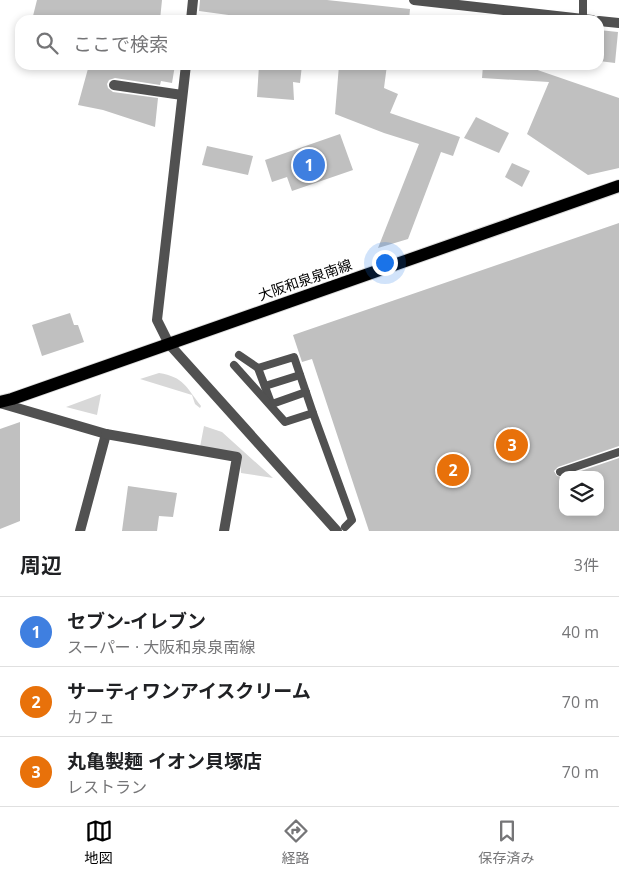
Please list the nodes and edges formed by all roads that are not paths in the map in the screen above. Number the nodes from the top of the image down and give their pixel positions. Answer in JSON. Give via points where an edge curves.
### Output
{"nodes":[{"id":1,"x":193,"y":0,"type":"edge"},
{"id":2,"x":414,"y":0,"type":"edge"},
{"id":3,"x":583,"y":0,"type":"edge"},
{"id":4,"x":192,"y":15,"type":"edge"},
{"id":5,"x":544,"y":15,"type":"edge"},
{"id":6,"x":587,"y":15,"type":"edge"},
{"id":7,"x":604,"y":22,"type":"edge"},
{"id":8,"x":619,"y":23,"type":"edge"},
{"id":9,"x":185,"y":70,"type":"edge"},
{"id":10,"x":114,"y":85,"type":"dead end"},
{"id":11,"x":182,"y":95,"type":"junction"},
{"id":12,"x":619,"y":186,"type":"edge"},
{"id":13,"x":169,"y":344,"type":"junction"},
{"id":14,"x":239,"y":355,"type":"dead end"},
{"id":15,"x":234,"y":365,"type":"dead end"},
{"id":16,"x":258,"y":368,"type":"junction"},
{"id":17,"x":300,"y":374,"type":"junction"},
{"id":18,"x":265,"y":386,"type":"junction"},
{"id":19,"x":306,"y":392,"type":"junction"},
{"id":20,"x":0,"y":402,"type":"edge"},
{"id":21,"x":273,"y":406,"type":"junction"},
{"id":22,"x":313,"y":413,"type":"junction"},
{"id":23,"x":106,"y":434,"type":"junction"},
{"id":24,"x":619,"y":452,"type":"edge"},
{"id":25,"x":563,"y":471,"type":"edge"},
{"id":26,"x":341,"y":529,"type":"edge"},
{"id":27,"x":80,"y":531,"type":"edge"},
{"id":28,"x":224,"y":531,"type":"edge"}],
"edges":[{"from":1,"to":4,"type":"street"},
{"from":2,"to":5,"type":"street"},
{"from":3,"to":6,"type":"lane"},
{"from":7,"to":8,"type":"street"},
{"from":9,"to":11,"type":"street"},
{"from":10,"to":11,"type":"street"},
{"from":11,"to":13,"type":"street","via":[[157,320]]},
{"from":12,"to":13,"type":"main road","name":"大阪和泉泉南線"},
{"from":13,"to":20,"type":"main road","name":"大阪和泉泉南線"},
{"from":13,"to":26,"type":"street"},
{"from":14,"to":16,"type":"lane"},
{"from":15,"to":21,"type":"lane"},
{"from":16,"to":17,"type":"lane","via":[[294,357]]},
{"from":16,"to":18,"type":"lane"},
{"from":17,"to":18,"type":"lane"},
{"from":17,"to":19,"type":"lane"},
{"from":18,"to":21,"type":"lane"},
{"from":19,"to":21,"type":"lane"},
{"from":19,"to":22,"type":"lane"},
{"from":20,"to":23,"type":"street"},
{"from":21,"to":22,"type":"lane","via":[[285,422]]},
{"from":22,"to":26,"type":"lane","via":[[352,520]]},
{"from":23,"to":27,"type":"street"},
{"from":23,"to":28,"type":"street","via":[[237,457]]},
{"from":24,"to":25,"type":"lane"}]}
